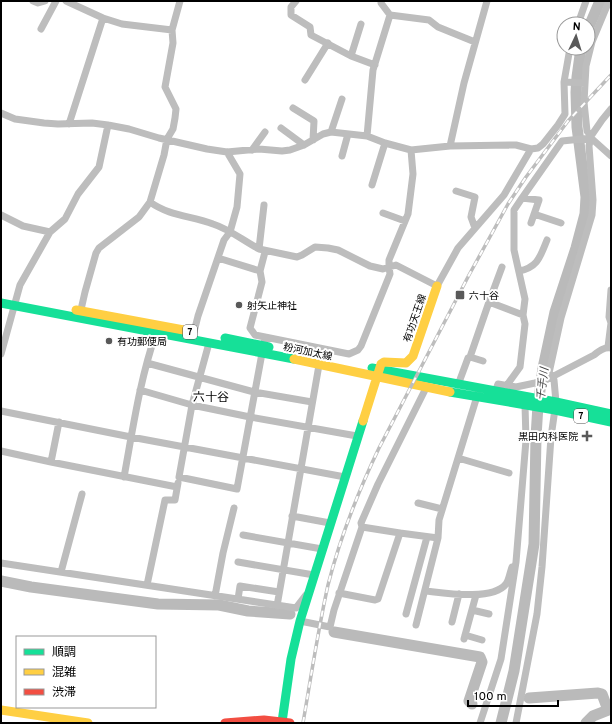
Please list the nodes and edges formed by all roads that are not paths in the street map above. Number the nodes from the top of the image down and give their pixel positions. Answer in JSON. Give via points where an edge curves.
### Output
{"nodes":[{"id":1,"x":33,"y":1,"type":"edge"},
{"id":2,"x":44,"y":1,"type":"edge"},
{"id":3,"x":56,"y":1,"type":"edge"},
{"id":4,"x":66,"y":1,"type":"edge"},
{"id":5,"x":180,"y":1,"type":"edge"},
{"id":6,"x":296,"y":1,"type":"edge"},
{"id":7,"x":381,"y":1,"type":"edge"},
{"id":8,"x":487,"y":1,"type":"edge"},
{"id":9,"x":586,"y":1,"type":"edge"},
{"id":10,"x":609,"y":1,"type":"edge"},
{"id":11,"x":390,"y":15,"type":"junction"},
{"id":12,"x":581,"y":16,"type":"edge"},
{"id":13,"x":103,"y":18,"type":"junction"},
{"id":14,"x":361,"y":24,"type":"dead end"},
{"id":15,"x":41,"y":29,"type":"dead end"},
{"id":16,"x":172,"y":30,"type":"junction"},
{"id":17,"x":475,"y":42,"type":"junction"},
{"id":18,"x":328,"y":43,"type":"junction"},
{"id":19,"x":351,"y":56,"type":"junction"},
{"id":20,"x":569,"y":56,"type":"edge"},
{"id":21,"x":375,"y":65,"type":"junction"},
{"id":22,"x":305,"y":80,"type":"dead end"},
{"id":23,"x":566,"y":82,"type":"junction"},
{"id":24,"x":584,"y":83,"type":"junction"},
{"id":25,"x":342,"y":99,"type":"dead end"},
{"id":26,"x":293,"y":108,"type":"dead end"},
{"id":27,"x":611,"y":109,"type":"edge"},
{"id":28,"x":1,"y":113,"type":"edge"},
{"id":29,"x":69,"y":124,"type":"junction"},
{"id":30,"x":108,"y":125,"type":"junction"},
{"id":31,"x":281,"y":128,"type":"dead end"},
{"id":32,"x":265,"y":132,"type":"dead end"},
{"id":33,"x":331,"y":132,"type":"junction"},
{"id":34,"x":348,"y":134,"type":"junction"},
{"id":35,"x":367,"y":136,"type":"junction"},
{"id":36,"x":589,"y":137,"type":"junction"},
{"id":37,"x":167,"y":139,"type":"junction"},
{"id":38,"x":312,"y":140,"type":"junction"},
{"id":39,"x":385,"y":143,"type":"junction"},
{"id":40,"x":304,"y":145,"type":"junction"},
{"id":41,"x":450,"y":146,"type":"junction"},
{"id":42,"x":531,"y":149,"type":"junction"},
{"id":43,"x":252,"y":150,"type":"junction"},
{"id":44,"x":411,"y":150,"type":"junction"},
{"id":45,"x":227,"y":152,"type":"junction"},
{"id":46,"x":342,"y":156,"type":"dead end"},
{"id":47,"x":611,"y":156,"type":"edge"},
{"id":48,"x":372,"y":185,"type":"dead end"},
{"id":49,"x":456,"y":191,"type":"dead end"},
{"id":50,"x":522,"y":198,"type":"junction"},
{"id":51,"x":150,"y":202,"type":"junction"},
{"id":52,"x":264,"y":206,"type":"dead end"},
{"id":53,"x":383,"y":213,"type":"dead end"},
{"id":54,"x":534,"y":214,"type":"junction"},
{"id":55,"x":1,"y":215,"type":"edge"},
{"id":56,"x":405,"y":221,"type":"junction"},
{"id":57,"x":531,"y":223,"type":"dead end"},
{"id":58,"x":561,"y":223,"type":"dead end"},
{"id":59,"x":475,"y":228,"type":"junction"},
{"id":60,"x":50,"y":232,"type":"junction"},
{"id":61,"x":230,"y":232,"type":"junction"},
{"id":62,"x":547,"y":240,"type":"dead end"},
{"id":63,"x":262,"y":250,"type":"junction"},
{"id":64,"x":218,"y":258,"type":"junction"},
{"id":65,"x":502,"y":267,"type":"dead end"},
{"id":66,"x":389,"y":268,"type":"junction"},
{"id":67,"x":260,"y":271,"type":"junction"},
{"id":68,"x":519,"y":271,"type":"junction"},
{"id":69,"x":437,"y":286,"type":"junction"},
{"id":70,"x":611,"y":290,"type":"edge"},
{"id":71,"x":1,"y":295,"type":"edge"},
{"id":72,"x":16,"y":302,"type":"junction"},
{"id":73,"x":488,"y":302,"type":"junction"},
{"id":74,"x":1,"y":303,"type":"edge"},
{"id":75,"x":80,"y":314,"type":"junction"},
{"id":76,"x":523,"y":316,"type":"junction"},
{"id":77,"x":611,"y":328,"type":"edge"},
{"id":78,"x":194,"y":332,"type":"junction"},
{"id":79,"x":156,"y":333,"type":"junction"},
{"id":80,"x":209,"y":343,"type":"junction"},
{"id":81,"x":264,"y":345,"type":"junction"},
{"id":82,"x":609,"y":348,"type":"edge"},
{"id":83,"x":1,"y":354,"type":"edge"},
{"id":84,"x":470,"y":357,"type":"junction"},
{"id":85,"x":483,"y":361,"type":"dead end"},
{"id":86,"x":147,"y":363,"type":"junction"},
{"id":87,"x":319,"y":365,"type":"junction"},
{"id":88,"x":378,"y":373,"type":"junction"},
{"id":89,"x":199,"y":378,"type":"junction"},
{"id":90,"x":549,"y":378,"type":"junction"},
{"id":91,"x":458,"y":385,"type":"junction"},
{"id":92,"x":507,"y":385,"type":"junction"},
{"id":93,"x":426,"y":388,"type":"junction"},
{"id":94,"x":140,"y":390,"type":"junction"},
{"id":95,"x":254,"y":392,"type":"junction"},
{"id":96,"x":495,"y":392,"type":"junction"},
{"id":97,"x":478,"y":393,"type":"junction"},
{"id":98,"x":312,"y":402,"type":"junction"},
{"id":99,"x":527,"y":403,"type":"junction"},
{"id":100,"x":192,"y":405,"type":"junction"},
{"id":101,"x":553,"y":406,"type":"junction"},
{"id":102,"x":1,"y":410,"type":"edge"},
{"id":103,"x":611,"y":414,"type":"edge"},
{"id":104,"x":250,"y":417,"type":"junction"},
{"id":105,"x":59,"y":422,"type":"junction"},
{"id":106,"x":611,"y":422,"type":"edge"},
{"id":107,"x":307,"y":427,"type":"junction"},
{"id":108,"x":358,"y":436,"type":"junction"},
{"id":109,"x":131,"y":437,"type":"junction"},
{"id":110,"x":184,"y":447,"type":"junction"},
{"id":111,"x":1,"y":450,"type":"edge"},
{"id":112,"x":242,"y":458,"type":"junction"},
{"id":113,"x":458,"y":458,"type":"junction"},
{"id":114,"x":51,"y":462,"type":"junction"},
{"id":115,"x":300,"y":469,"type":"junction"},
{"id":116,"x":509,"y":473,"type":"dead end"},
{"id":117,"x":124,"y":477,"type":"junction"},
{"id":118,"x":179,"y":477,"type":"junction"},
{"id":119,"x":345,"y":477,"type":"junction"},
{"id":120,"x":177,"y":487,"type":"junction"},
{"id":121,"x":82,"y":494,"type":"dead end"},
{"id":122,"x":418,"y":503,"type":"dead end"},
{"id":123,"x":234,"y":508,"type":"dead end"},
{"id":124,"x":442,"y":509,"type":"junction"},
{"id":125,"x":292,"y":516,"type":"junction"},
{"id":126,"x":330,"y":523,"type":"junction"},
{"id":127,"x":362,"y":527,"type":"junction"},
{"id":128,"x":400,"y":533,"type":"junction"},
{"id":129,"x":243,"y":535,"type":"dead end"},
{"id":130,"x":426,"y":537,"type":"junction"},
{"id":131,"x":438,"y":538,"type":"junction"},
{"id":132,"x":288,"y":543,"type":"junction"},
{"id":133,"x":322,"y":549,"type":"junction"},
{"id":134,"x":517,"y":553,"type":"junction"},
{"id":135,"x":238,"y":562,"type":"dead end"},
{"id":136,"x":1,"y":563,"type":"edge"},
{"id":137,"x":283,"y":570,"type":"junction"},
{"id":138,"x":60,"y":572,"type":"junction"},
{"id":139,"x":314,"y":575,"type":"junction"},
{"id":140,"x":147,"y":585,"type":"junction"},
{"id":141,"x":426,"y":591,"type":"junction"},
{"id":142,"x":280,"y":592,"type":"junction"},
{"id":143,"x":339,"y":593,"type":"junction"},
{"id":144,"x":308,"y":594,"type":"junction"},
{"id":145,"x":459,"y":594,"type":"junction"},
{"id":146,"x":476,"y":594,"type":"junction"},
{"id":147,"x":215,"y":596,"type":"junction"},
{"id":148,"x":238,"y":599,"type":"junction"},
{"id":149,"x":277,"y":606,"type":"junction"},
{"id":150,"x":472,"y":610,"type":"junction"},
{"id":151,"x":406,"y":614,"type":"dead end"},
{"id":152,"x":489,"y":614,"type":"dead end"},
{"id":153,"x":300,"y":621,"type":"junction"},
{"id":154,"x":452,"y":622,"type":"dead end"},
{"id":155,"x":416,"y":625,"type":"dead end"},
{"id":156,"x":482,"y":640,"type":"dead end"},
{"id":157,"x":1,"y":710,"type":"edge"},
{"id":158,"x":286,"y":722,"type":"edge"},
{"id":159,"x":88,"y":723,"type":"edge"},
{"id":160,"x":225,"y":723,"type":"edge"},
{"id":161,"x":480,"y":723,"type":"edge"},
{"id":162,"x":516,"y":723,"type":"edge"}],
"edges":[{"from":1,"to":2,"type":"street"},
{"from":3,"to":15,"type":"street"},
{"from":4,"to":13,"type":"street"},
{"from":5,"to":16,"type":"street"},
{"from":6,"to":18,"type":"street","via":[[291,7],[291,14],[310,27],[312,35]]},
{"from":7,"to":11,"type":"street"},
{"from":8,"to":17,"type":"street"},
{"from":9,"to":12,"type":"street"},
{"from":10,"to":24,"type":"street","via":[[592,42]]},
{"from":11,"to":17,"type":"street","via":[[429,20],[438,27]]},
{"from":11,"to":21,"type":"street"},
{"from":13,"to":16,"type":"street","via":[[122,24]]},
{"from":13,"to":29,"type":"street"},
{"from":14,"to":19,"type":"street"},
{"from":16,"to":37,"type":"street","via":[[174,43],[165,87],[176,109],[173,129]]},
{"from":17,"to":41,"type":"street"},
{"from":18,"to":19,"type":"street"},
{"from":18,"to":22,"type":"street"},
{"from":19,"to":21,"type":"street"},
{"from":20,"to":23,"type":"street"},
{"from":21,"to":35,"type":"street"},
{"from":23,"to":24,"type":"street"},
{"from":23,"to":42,"type":"street","via":[[565,114],[543,144]]},
{"from":24,"to":36,"type":"street"},
{"from":25,"to":33,"type":"street"},
{"from":26,"to":38,"type":"street","via":[[314,121]]},
{"from":27,"to":36,"type":"street"},
{"from":28,"to":29,"type":"street","via":[[15,119]]},
{"from":29,"to":30,"type":"street"},
{"from":30,"to":37,"type":"street"},
{"from":30,"to":60,"type":"street","via":[[99,167],[78,194],[65,218]]},
{"from":31,"to":40,"type":"street"},
{"from":32,"to":43,"type":"street"},
{"from":33,"to":34,"type":"street"},
{"from":33,"to":38,"type":"street"},
{"from":34,"to":35,"type":"street"},
{"from":34,"to":46,"type":"street"},
{"from":35,"to":39,"type":"street"},
{"from":36,"to":47,"type":"street"},
{"from":36,"to":50,"type":"street","via":[[562,141]]},
{"from":36,"to":90,"type":"street","via":[[592,215],[561,318]]},
{"from":37,"to":45,"type":"street"},
{"from":37,"to":51,"type":"street"},
{"from":38,"to":40,"type":"street"},
{"from":39,"to":44,"type":"street"},
{"from":39,"to":48,"type":"street"},
{"from":40,"to":43,"type":"street","via":[[282,151]]},
{"from":41,"to":42,"type":"street","via":[[516,145]]},
{"from":41,"to":44,"type":"street"},
{"from":42,"to":59,"type":"street","via":[[504,195]]},
{"from":43,"to":45,"type":"street"},
{"from":44,"to":56,"type":"street","via":[[413,174]]},
{"from":45,"to":61,"type":"street","via":[[240,174],[237,207]]},
{"from":49,"to":59,"type":"street","via":[[475,197],[471,217]]},
{"from":50,"to":54,"type":"street","via":[[539,200]]},
{"from":50,"to":68,"type":"street","via":[[514,210],[514,250]]},
{"from":51,"to":61,"type":"street","via":[[180,216],[215,224]]},
{"from":51,"to":75,"type":"street","via":[[139,217],[99,248]]},
{"from":52,"to":63,"type":"street"},
{"from":53,"to":56,"type":"street"},
{"from":54,"to":57,"type":"street"},
{"from":54,"to":58,"type":"street"},
{"from":55,"to":60,"type":"street","via":[[23,226]]},
{"from":56,"to":66,"type":"street","via":[[389,260]]},
{"from":59,"to":69,"type":"street","via":[[458,248]]},
{"from":60,"to":72,"type":"street","via":[[20,285]]},
{"from":61,"to":63,"type":"street"},
{"from":61,"to":64,"type":"street","via":[[224,240]]},
{"from":62,"to":68,"type":"street","via":[[539,260],[528,269]]},
{"from":63,"to":66,"type":"street","via":[[297,257],[315,247],[328,248],[338,250],[370,266]]},
{"from":63,"to":67,"type":"street"},
{"from":64,"to":67,"type":"street"},
{"from":64,"to":78,"type":"street"},
{"from":65,"to":73,"type":"street"},
{"from":66,"to":69,"type":"street","via":[[396,265]]},
{"from":66,"to":81,"type":"street","via":[[390,274],[363,340],[354,353]]},
{"from":67,"to":81,"type":"street","via":[[262,282],[250,328]]},
{"from":68,"to":76,"type":"street","via":[[525,299]]},
{"from":69,"to":88,"type":"main road","name":"有功天王線","via":[[413,356],[406,363],[384,362]]},
{"from":70,"to":77,"type":"street"},
{"from":71,"to":72,"type":"main road","name":"粉河加太線","number":"7"},
{"from":72,"to":74,"type":"main road","name":"粉河加太線","number":"7"},
{"from":72,"to":75,"type":"main road","name":"粉河加太線","number":"7"},
{"from":72,"to":83,"type":"street"},
{"from":73,"to":76,"type":"street"},
{"from":73,"to":84,"type":"street"},
{"from":75,"to":78,"type":"main road","name":"粉河加太線","number":"7","via":[[135,320]]},
{"from":75,"to":79,"type":"main road","name":"粉河加太線","number":"7"},
{"from":76,"to":92,"type":"street","via":[[525,324],[520,367]]},
{"from":77,"to":82,"type":"street"},
{"from":78,"to":81,"type":"main road","name":"粉河加太線","number":"7"},
{"from":79,"to":80,"type":"main road","name":"粉河加太線","number":"7"},
{"from":79,"to":86,"type":"street"},
{"from":80,"to":81,"type":"main road","name":"粉河加太線","number":"7"},
{"from":80,"to":89,"type":"street"},
{"from":81,"to":87,"type":"main road","name":"粉河加太線","number":"7"},
{"from":81,"to":88,"type":"main road","name":"粉河加太線","number":"7"},
{"from":81,"to":95,"type":"street"},
{"from":82,"to":90,"type":"street"},
{"from":84,"to":85,"type":"street"},
{"from":84,"to":91,"type":"street"},
{"from":86,"to":89,"type":"street"},
{"from":86,"to":94,"type":"street"},
{"from":87,"to":88,"type":"main road","name":"粉河加太線","number":"7"},
{"from":87,"to":98,"type":"street"},
{"from":88,"to":91,"type":"main road","name":"粉河加太線","number":"7"},
{"from":88,"to":93,"type":"main road","name":"粉河加太線","number":"7","via":[[389,380]]},
{"from":88,"to":108,"type":"main road"},
{"from":89,"to":95,"type":"street"},
{"from":89,"to":100,"type":"street"},
{"from":90,"to":92,"type":"street","via":[[516,387]]},
{"from":90,"to":101,"type":"street"},
{"from":91,"to":97,"type":"main road","name":"粉河加太線","number":"7"},
{"from":92,"to":96,"type":"street","via":[[498,384]]},
{"from":93,"to":97,"type":"main road","name":"粉河加太線","number":"7"},
{"from":93,"to":127,"type":"street","via":[[378,484],[361,523]]},
{"from":94,"to":100,"type":"street"},
{"from":94,"to":109,"type":"street"},
{"from":95,"to":98,"type":"street"},
{"from":95,"to":104,"type":"street"},
{"from":96,"to":97,"type":"main road","name":"粉河加太線","number":"7"},
{"from":96,"to":99,"type":"main road","name":"粉河加太線","number":"7"},
{"from":97,"to":99,"type":"main road","name":"粉河加太線","number":"7"},
{"from":97,"to":113,"type":"street"},
{"from":98,"to":107,"type":"street"},
{"from":99,"to":101,"type":"main road","name":"粉河加太線","number":"7"},
{"from":99,"to":134,"type":"street"},
{"from":100,"to":104,"type":"street"},
{"from":100,"to":110,"type":"street"},
{"from":101,"to":103,"type":"main road","name":"粉河加太線","number":"7"},
{"from":101,"to":106,"type":"main road","name":"粉河加太線","number":"7"},
{"from":101,"to":162,"type":"street","via":[[545,537],[537,614]]},
{"from":102,"to":105,"type":"street"},
{"from":104,"to":107,"type":"street"},
{"from":104,"to":112,"type":"street"},
{"from":105,"to":109,"type":"street"},
{"from":105,"to":114,"type":"street"},
{"from":107,"to":108,"type":"street"},
{"from":107,"to":115,"type":"street"},
{"from":108,"to":119,"type":"main road"},
{"from":109,"to":110,"type":"street"},
{"from":109,"to":117,"type":"street"},
{"from":110,"to":112,"type":"street"},
{"from":110,"to":118,"type":"street"},
{"from":111,"to":114,"type":"street"},
{"from":112,"to":115,"type":"street"},
{"from":112,"to":118,"type":"street","via":[[237,489]]},
{"from":113,"to":116,"type":"street"},
{"from":113,"to":124,"type":"street"},
{"from":114,"to":117,"type":"street"},
{"from":115,"to":119,"type":"street"},
{"from":115,"to":125,"type":"street"},
{"from":117,"to":120,"type":"street"},
{"from":118,"to":120,"type":"street"},
{"from":119,"to":126,"type":"main road"},
{"from":120,"to":140,"type":"street","via":[[175,500],[165,500]]},
{"from":121,"to":138,"type":"street"},
{"from":122,"to":124,"type":"street"},
{"from":123,"to":147,"type":"street"},
{"from":124,"to":131,"type":"street","via":[[438,520]]},
{"from":125,"to":126,"type":"street"},
{"from":125,"to":132,"type":"street"},
{"from":126,"to":133,"type":"main road"},
{"from":127,"to":128,"type":"street"},
{"from":127,"to":143,"type":"street"},
{"from":128,"to":130,"type":"street"},
{"from":128,"to":143,"type":"street","via":[[378,599]]},
{"from":129,"to":132,"type":"street"},
{"from":130,"to":131,"type":"street"},
{"from":130,"to":151,"type":"street"},
{"from":131,"to":141,"type":"street"},
{"from":132,"to":133,"type":"street"},
{"from":132,"to":137,"type":"street"},
{"from":133,"to":139,"type":"main road"},
{"from":134,"to":146,"type":"street","via":[[506,584],[500,590]]},
{"from":134,"to":161,"type":"street","via":[[501,658]]},
{"from":135,"to":137,"type":"street"},
{"from":136,"to":138,"type":"street"},
{"from":137,"to":139,"type":"street"},
{"from":137,"to":142,"type":"street"},
{"from":138,"to":140,"type":"street"},
{"from":139,"to":144,"type":"main road"},
{"from":140,"to":147,"type":"street"},
{"from":141,"to":145,"type":"street"},
{"from":141,"to":155,"type":"street"},
{"from":142,"to":148,"type":"street","via":[[240,586]]},
{"from":142,"to":149,"type":"street"},
{"from":143,"to":153,"type":"street","via":[[330,627]]},
{"from":144,"to":149,"type":"street","via":[[296,608]]},
{"from":144,"to":153,"type":"main road"},
{"from":145,"to":146,"type":"street"},
{"from":145,"to":154,"type":"street"},
{"from":146,"to":150,"type":"street"},
{"from":147,"to":148,"type":"street"},
{"from":148,"to":149,"type":"street"},
{"from":150,"to":152,"type":"street"},
{"from":150,"to":156,"type":"street","via":[[464,637]]},
{"from":153,"to":158,"type":"main road","via":[[291,659]]},
{"from":157,"to":159,"type":"main road"},
{"from":158,"to":160,"type":"main road","via":[[264,720]]}]}
